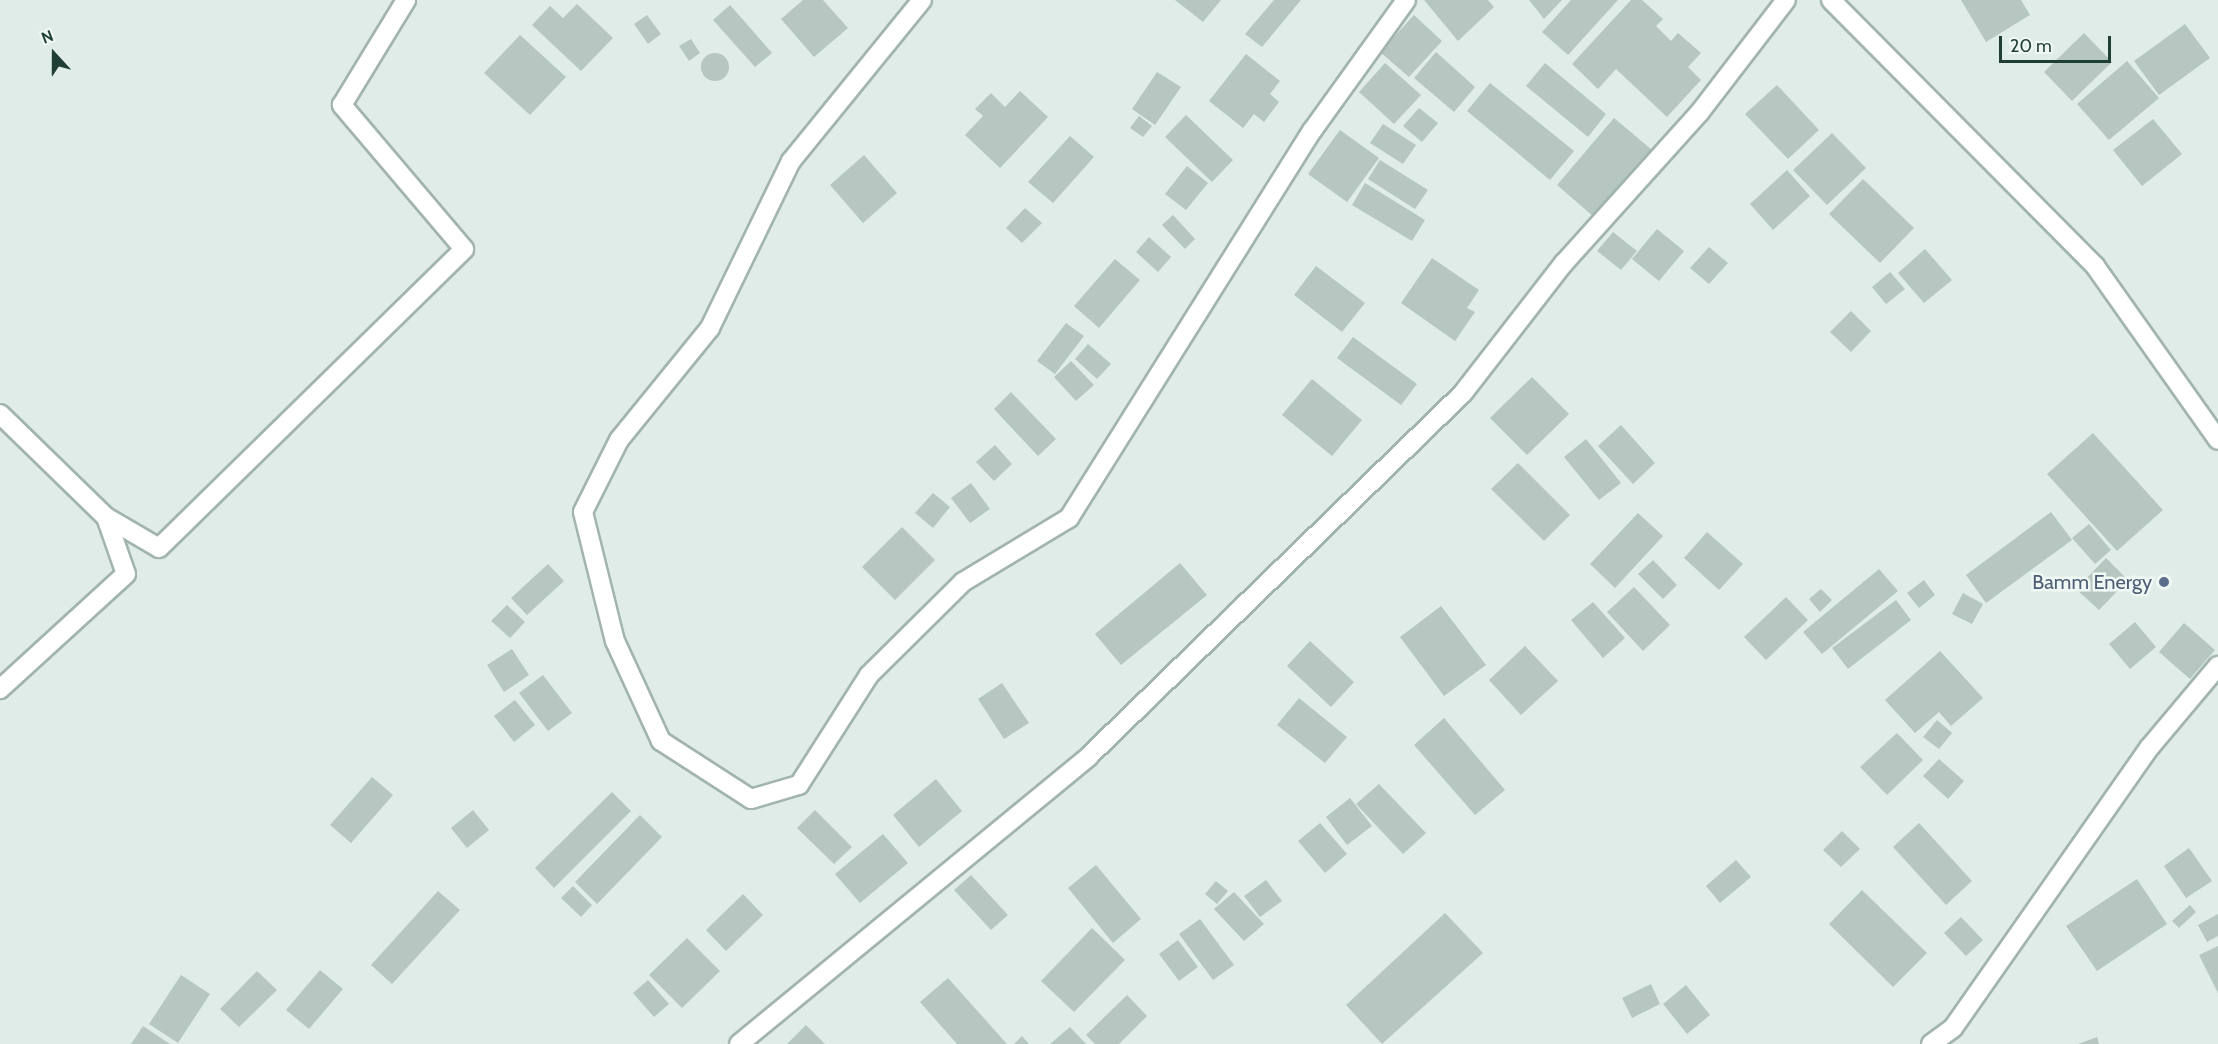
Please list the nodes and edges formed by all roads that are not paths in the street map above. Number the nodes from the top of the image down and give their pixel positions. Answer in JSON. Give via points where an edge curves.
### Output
{"nodes":[{"id":1,"x":406,"y":0,"type":"edge"},
{"id":2,"x":922,"y":0,"type":"edge"},
{"id":3,"x":1406,"y":0,"type":"edge"},
{"id":4,"x":1786,"y":0,"type":"edge"},
{"id":5,"x":1831,"y":0,"type":"edge"},
{"id":6,"x":0,"y":414,"type":"edge"},
{"id":7,"x":2218,"y":440,"type":"edge"},
{"id":8,"x":106,"y":517,"type":"junction"},
{"id":9,"x":2218,"y":666,"type":"edge"},
{"id":10,"x":0,"y":689,"type":"edge"},
{"id":11,"x":739,"y":1044,"type":"edge"},
{"id":12,"x":1930,"y":1044,"type":"edge"}],
"edges":[{"from":1,"to":8,"type":"street","via":[[342,105],[464,249],[159,548]]},
{"from":2,"to":3,"type":"street","via":[[791,161],[710,328],[619,440],[583,512],[615,641],[661,741],[751,799],[799,785],[869,675],[963,582],[1069,518],[1312,131]]},
{"from":4,"to":11,"type":"street","via":[[1700,112],[1564,263],[1463,393],[1089,756]]},
{"from":5,"to":7,"type":"street","via":[[2095,266]]},
{"from":6,"to":8,"type":"street"},
{"from":8,"to":10,"type":"street","via":[[126,574]]},
{"from":9,"to":12,"type":"street","via":[[2150,747],[1953,1028]]}]}
